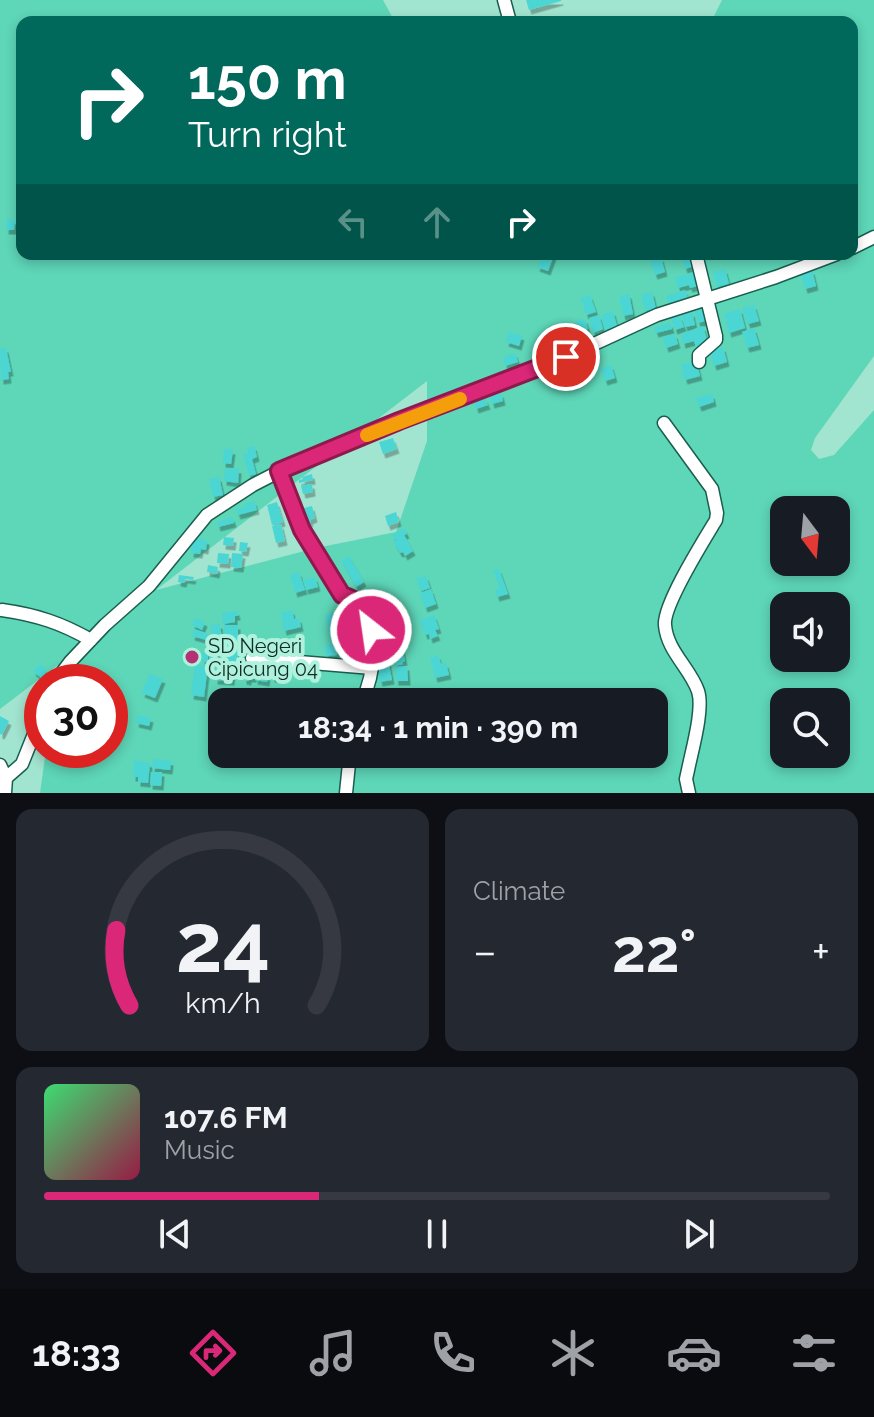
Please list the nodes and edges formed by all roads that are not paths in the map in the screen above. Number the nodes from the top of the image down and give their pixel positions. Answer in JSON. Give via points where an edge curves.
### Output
{"nodes":[{"id":1,"x":698,"y":260,"type":"edge"},
{"id":2,"x":821,"y":260,"type":"edge"},
{"id":3,"x":708,"y":298,"type":"junction"},
{"id":4,"x":699,"y":362,"type":"dead end"},
{"id":5,"x":664,"y":423,"type":"dead end"},
{"id":6,"x":279,"y":471,"type":"junction"},
{"id":7,"x":2,"y":610,"type":"dead end"},
{"id":8,"x":91,"y":640,"type":"junction"},
{"id":9,"x":252,"y":658,"type":"dead end"},
{"id":10,"x":68,"y":664,"type":"edge"},
{"id":11,"x":372,"y":668,"type":"junction"},
{"id":12,"x":367,"y":688,"type":"edge"},
{"id":13,"x":24,"y":759,"type":"edge"},
{"id":14,"x":0,"y":765,"type":"edge"},
{"id":15,"x":349,"y":768,"type":"edge"},
{"id":16,"x":6,"y":778,"type":"junction"},
{"id":17,"x":5,"y":793,"type":"edge"},
{"id":18,"x":346,"y":793,"type":"edge"},
{"id":19,"x":689,"y":793,"type":"edge"}],
"edges":[{"from":1,"to":3,"type":"street"},
{"from":2,"to":3,"type":"street"},
{"from":3,"to":4,"type":"street","via":[[716,340],[702,351]]},
{"from":3,"to":6,"type":"street"},
{"from":5,"to":19,"type":"street","via":[[712,489],[717,513],[664,624],[701,701],[686,779]]},
{"from":6,"to":8,"type":"street","via":[[207,515],[143,592]]},
{"from":6,"to":11,"type":"street","via":[[308,541],[342,595],[362,604],[375,651]]},
{"from":7,"to":8,"type":"street","via":[[37,615]]},
{"from":8,"to":10,"type":"street"},
{"from":9,"to":11,"type":"street"},
{"from":11,"to":12,"type":"street"},
{"from":13,"to":16,"type":"street"},
{"from":14,"to":16,"type":"street"},
{"from":15,"to":18,"type":"street"},
{"from":16,"to":17,"type":"street"}]}
